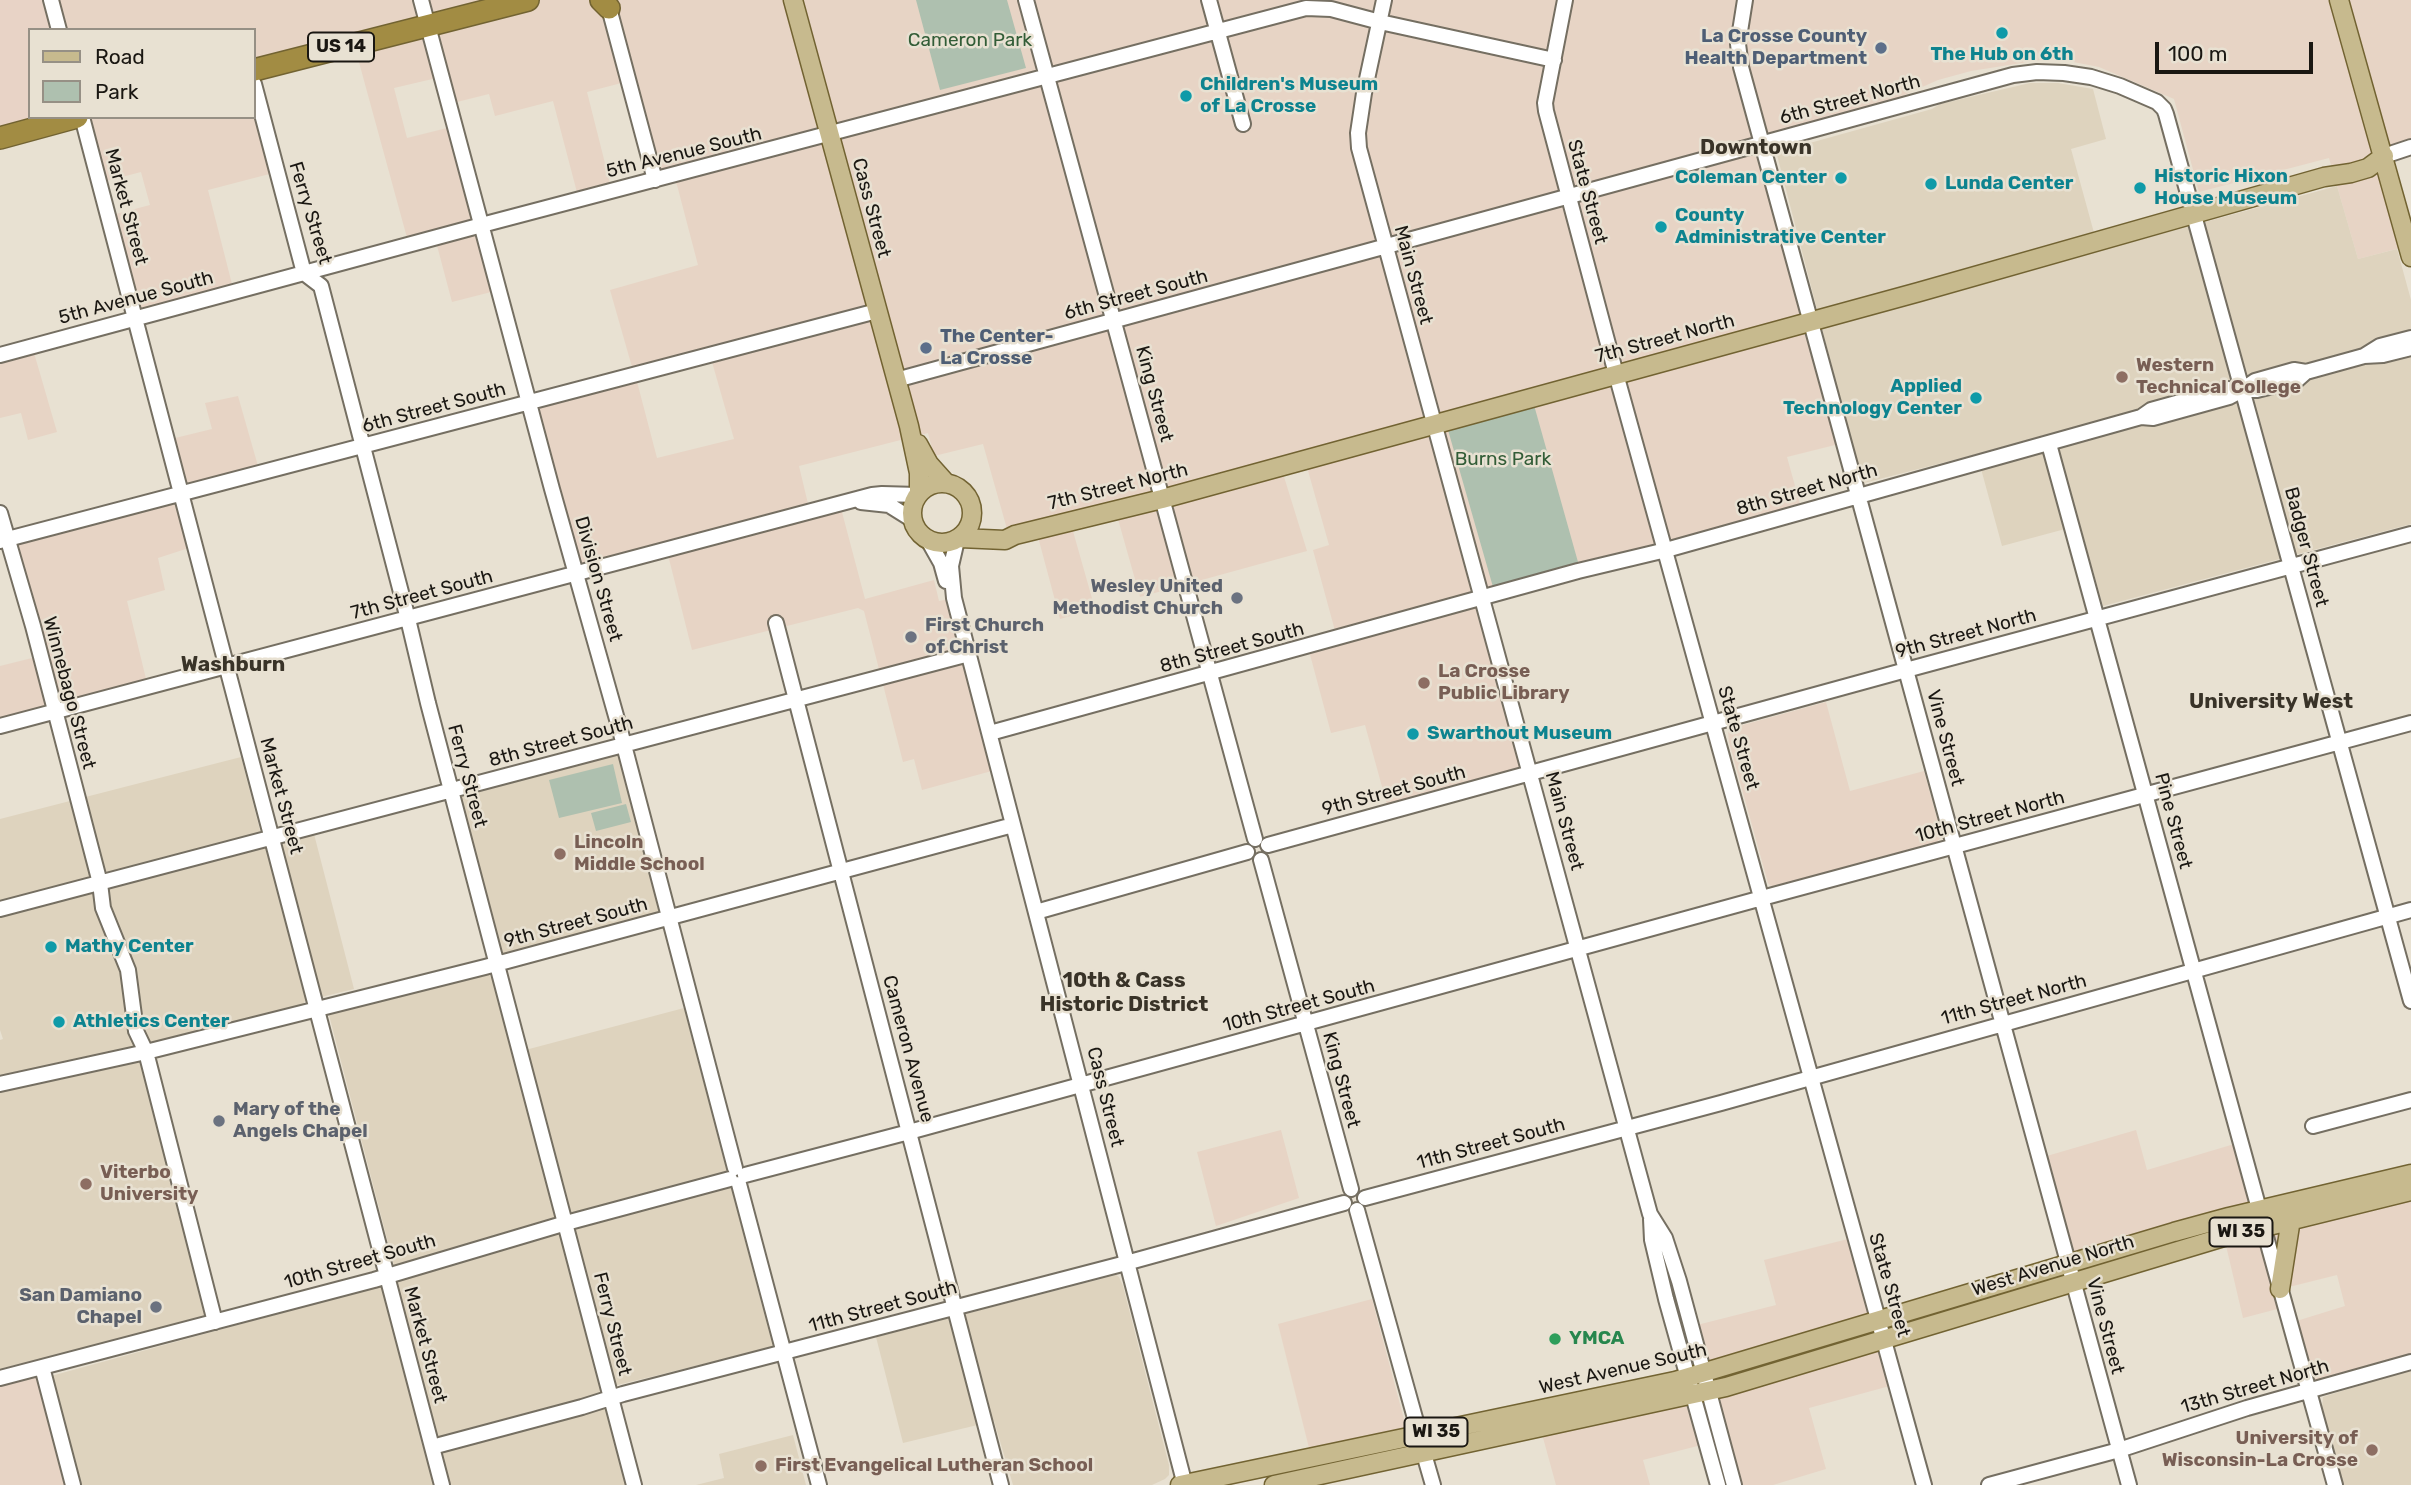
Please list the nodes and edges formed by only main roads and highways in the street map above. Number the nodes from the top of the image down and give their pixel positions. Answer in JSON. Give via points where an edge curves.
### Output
{"nodes":[{"id":1,"x":528,"y":0,"type":"edge"},
{"id":2,"x":793,"y":0,"type":"edge"},
{"id":3,"x":2339,"y":0,"type":"edge"},
{"id":4,"x":256,"y":69,"type":"edge"},
{"id":5,"x":71,"y":119,"type":"edge"},
{"id":6,"x":0,"y":138,"type":"edge"},
{"id":7,"x":2385,"y":156,"type":"junction"},
{"id":8,"x":2411,"y":257,"type":"edge"},
{"id":9,"x":909,"y":426,"type":"junction"},
{"id":10,"x":946,"y":483,"type":"junction"},
{"id":11,"x":918,"y":495,"type":"junction"},
{"id":12,"x":972,"y":512,"type":"junction"},
{"id":13,"x":1015,"y":535,"type":"junction"},
{"id":14,"x":958,"y":539,"type":"junction"},
{"id":15,"x":2411,"y":1174,"type":"edge"},
{"id":16,"x":2411,"y":1191,"type":"edge"},
{"id":17,"x":2261,"y":1218,"type":"junction"},
{"id":18,"x":2291,"y":1219,"type":"junction"},
{"id":19,"x":2071,"y":1274,"type":"junction"},
{"id":20,"x":2280,"y":1289,"type":"road end"},
{"id":21,"x":1701,"y":1394,"type":"joint"},
{"id":22,"x":1422,"y":1445,"type":"junction"},
{"id":23,"x":1183,"y":1485,"type":"edge"},
{"id":24,"x":1274,"y":1485,"type":"edge"}],
"edges":[{"from":1,"to":4,"type":"highway","number":"US 14"},
{"from":2,"to":9,"type":"main road","name":"Cass Street"},
{"from":3,"to":7,"type":"main road"},
{"from":5,"to":6,"type":"highway"},
{"from":7,"to":8,"type":"main road"},
{"from":7,"to":13,"type":"main road","name":"7th Street North","via":[[2368,168],[1163,499]]},
{"from":9,"to":10,"type":"main road","name":"Cass Street","via":[[929,464]]},
{"from":9,"to":11,"type":"main road","name":"Cass Street","via":[[919,473]]},
{"from":10,"to":11,"type":"main road","via":[[930,485]]},
{"from":10,"to":12,"type":"main road","via":[[962,490]]},
{"from":11,"to":14,"type":"main road","via":[[912,507],[918,532],[943,544]]},
{"from":12,"to":13,"type":"main road","via":[[984,526]]},
{"from":12,"to":14,"type":"main road","via":[[968,528]]},
{"from":13,"to":14,"type":"main road","name":"7th Street North","via":[[997,541]]},
{"from":15,"to":17,"type":"main road","name":"West Avenue North","number":"WI 35"},
{"from":16,"to":18,"type":"main road","name":"West Avenue North","number":"WI 35"},
{"from":17,"to":18,"type":"main road","name":"West Avenue North","number":"WI 35"},
{"from":17,"to":19,"type":"main road","name":"West Avenue North","number":"WI 35"},
{"from":18,"to":20,"type":"main road"},
{"from":19,"to":21,"type":"main road","name":"West Avenue North","number":"WI 35","via":[[1885,1339]]},
{"from":19,"to":22,"type":"main road","name":"West Avenue South","number":"WI 35"},
{"from":21,"to":22,"type":"main road","name":"West Avenue South","number":"WI 35"},
{"from":22,"to":23,"type":"main road","name":"West Avenue South","number":"WI 35"},
{"from":22,"to":24,"type":"main road","name":"West Avenue South","number":"WI 35"}]}
